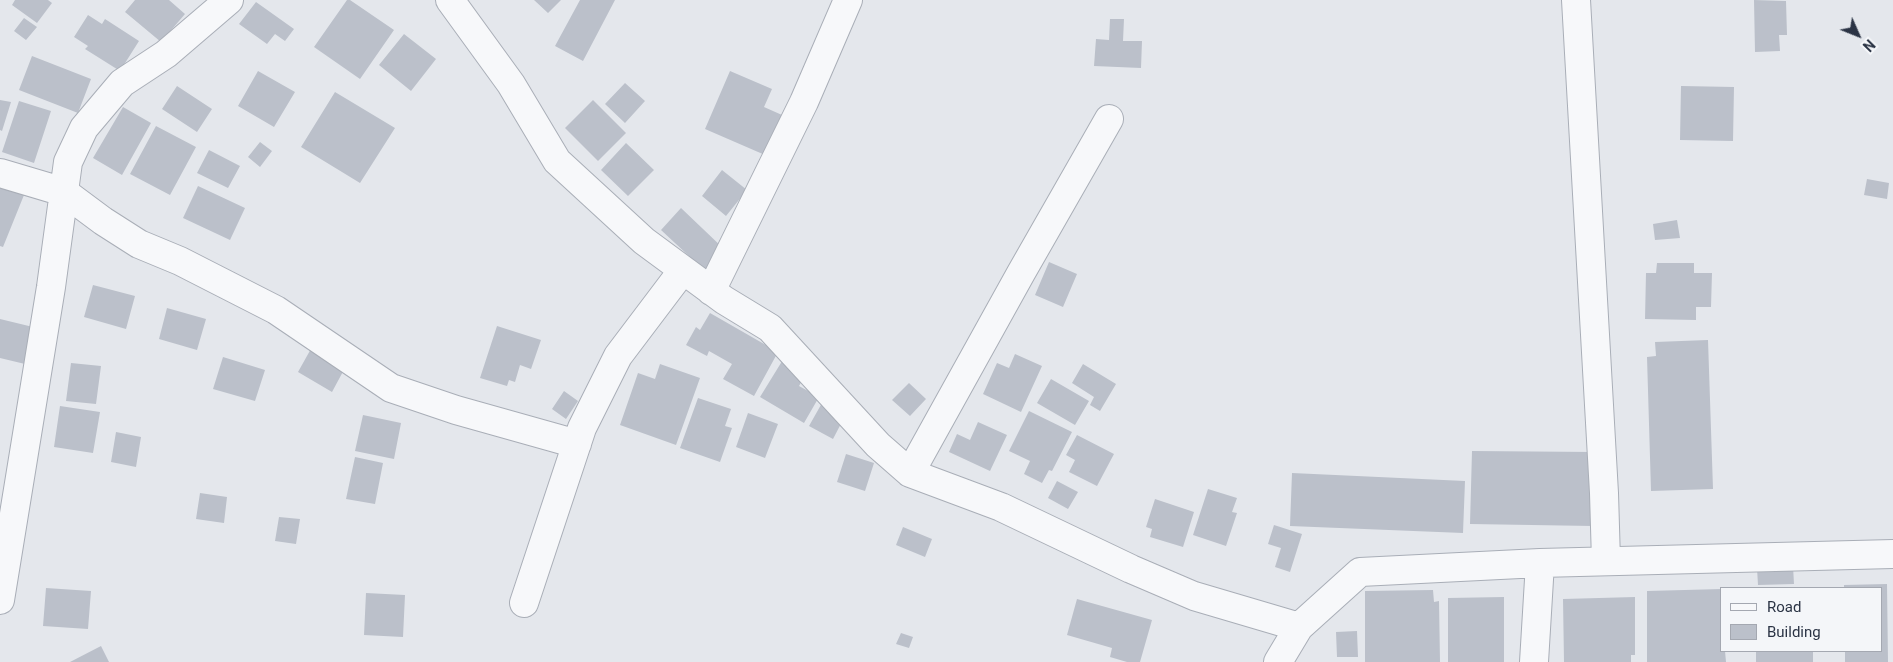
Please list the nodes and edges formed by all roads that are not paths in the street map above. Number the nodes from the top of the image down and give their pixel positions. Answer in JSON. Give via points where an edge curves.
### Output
{"nodes":[{"id":1,"x":229,"y":0,"type":"edge"},
{"id":2,"x":450,"y":0,"type":"edge"},
{"id":3,"x":848,"y":0,"type":"edge"},
{"id":4,"x":1576,"y":0,"type":"edge"},
{"id":5,"x":1109,"y":119,"type":"dead end"},
{"id":6,"x":0,"y":173,"type":"edge"},
{"id":7,"x":64,"y":192,"type":"junction"},
{"id":8,"x":683,"y":270,"type":"junction"},
{"id":9,"x":711,"y":291,"type":"junction"},
{"id":10,"x":577,"y":444,"type":"junction"},
{"id":11,"x":910,"y":473,"type":"junction"},
{"id":12,"x":1893,"y":554,"type":"edge"},
{"id":13,"x":1606,"y":560,"type":"junction"},
{"id":14,"x":1540,"y":562,"type":"junction"},
{"id":15,"x":0,"y":600,"type":"edge"},
{"id":16,"x":524,"y":603,"type":"dead end"},
{"id":17,"x":1299,"y":627,"type":"junction"},
{"id":18,"x":1278,"y":662,"type":"edge"},
{"id":19,"x":1534,"y":662,"type":"edge"}],
"edges":[{"from":1,"to":7,"type":"street","via":[[166,54],[122,83],[84,128],[68,162]]},
{"from":2,"to":8,"type":"street","via":[[511,84],[557,161],[644,241]]},
{"from":3,"to":9,"type":"street","via":[[804,102]]},
{"from":4,"to":13,"type":"street"},
{"from":5,"to":11,"type":"street"},
{"from":6,"to":7,"type":"street"},
{"from":7,"to":10,"type":"street","via":[[140,244],[276,310],[391,388]]},
{"from":7,"to":15,"type":"street"},
{"from":8,"to":9,"type":"street"},
{"from":8,"to":10,"type":"street","via":[[618,356]]},
{"from":9,"to":11,"type":"street","via":[[770,328],[878,444]]},
{"from":10,"to":16,"type":"street"},
{"from":11,"to":17,"type":"street","via":[[1001,507],[1194,596]]},
{"from":12,"to":13,"type":"street"},
{"from":13,"to":14,"type":"street"},
{"from":14,"to":17,"type":"street","via":[[1360,572]]},
{"from":14,"to":19,"type":"street"},
{"from":17,"to":18,"type":"street"}]}
